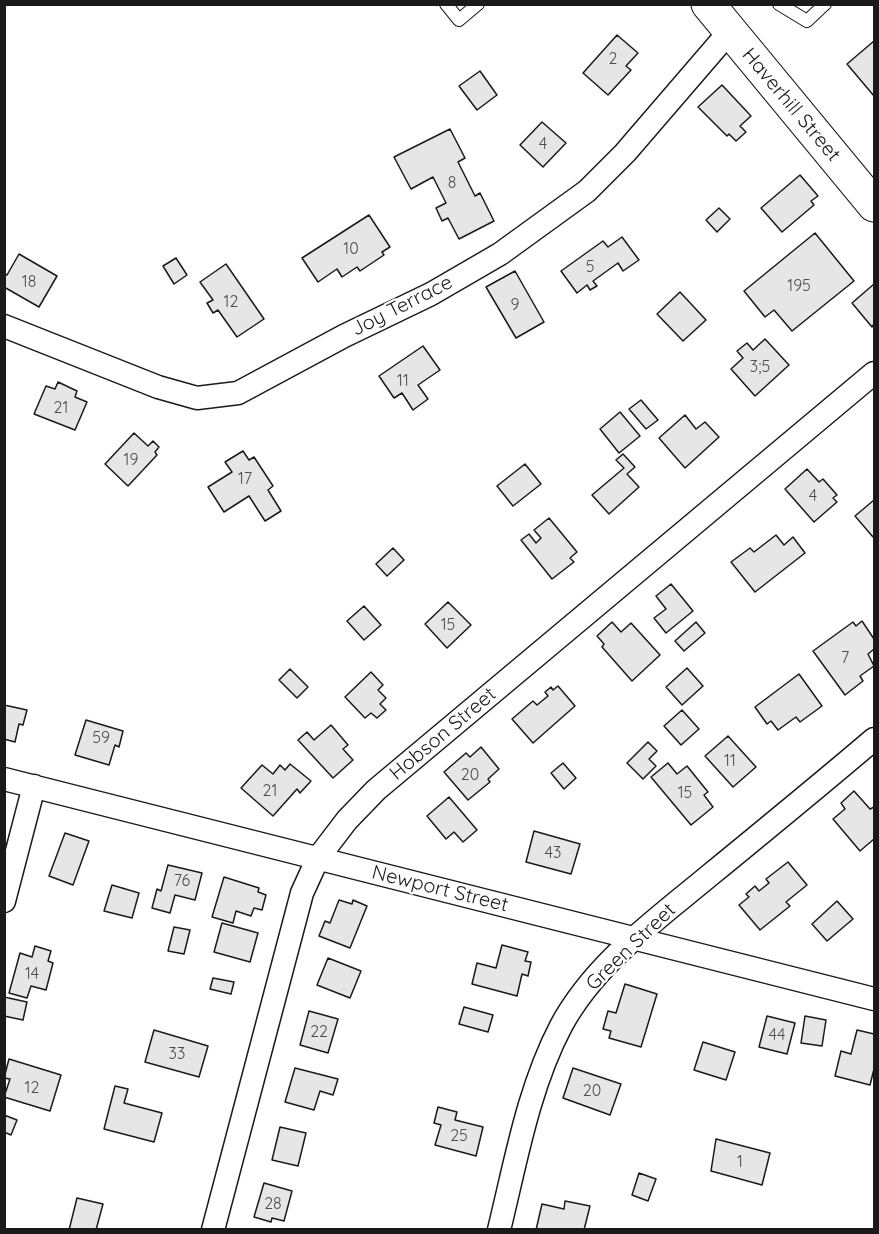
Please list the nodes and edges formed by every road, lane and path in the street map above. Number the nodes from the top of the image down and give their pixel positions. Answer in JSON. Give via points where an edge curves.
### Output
{"nodes":[{"id":1,"x":446,"y":4,"type":"edge"},
{"id":2,"x":478,"y":4,"type":"edge"},
{"id":3,"x":708,"y":4,"type":"edge"},
{"id":4,"x":779,"y":4,"type":"edge"},
{"id":5,"x":825,"y":4,"type":"edge"},
{"id":6,"x":730,"y":31,"type":"junction"},
{"id":7,"x":874,"y":205,"type":"edge"},
{"id":8,"x":4,"y":326,"type":"edge"},
{"id":9,"x":874,"y":373,"type":"edge"},
{"id":10,"x":874,"y":739,"type":"edge"},
{"id":11,"x":4,"y":778,"type":"edge"},
{"id":12,"x":34,"y":786,"type":"junction"},
{"id":13,"x":318,"y":858,"type":"junction"},
{"id":14,"x":4,"y":901,"type":"edge"},
{"id":15,"x":635,"y":938,"type":"junction"},
{"id":16,"x":874,"y":999,"type":"edge"},
{"id":17,"x":213,"y":1230,"type":"edge"},
{"id":18,"x":499,"y":1230,"type":"edge"}],
"edges":[{"from":1,"to":2,"type":"lane","via":[[459,20]]},
{"from":3,"to":6,"type":"main road","name":"Haverhill Street"},
{"from":4,"to":5,"type":"lane","via":[[807,21]]},
{"from":6,"to":7,"type":"main road","name":"Haverhill Street"},
{"from":6,"to":8,"type":"street","name":"Joy Terrace","via":[[587,191],[500,254],[238,393],[196,398]]},
{"from":9,"to":13,"type":"street","name":"Hobson Street","via":[[376,790]]},
{"from":10,"to":15,"type":"street","name":"Green Street"},
{"from":11,"to":12,"type":"street","name":"Newport Street"},
{"from":12,"to":13,"type":"street","name":"Newport Street"},
{"from":12,"to":14,"type":"street"},
{"from":13,"to":15,"type":"street","name":"Newport Street"},
{"from":13,"to":17,"type":"street","name":"Hobson Street","via":[[296,911]]},
{"from":15,"to":16,"type":"street","name":"Newport Street"},
{"from":15,"to":18,"type":"street","name":"Green Street","via":[[591,982],[550,1048],[530,1102]]}]}
